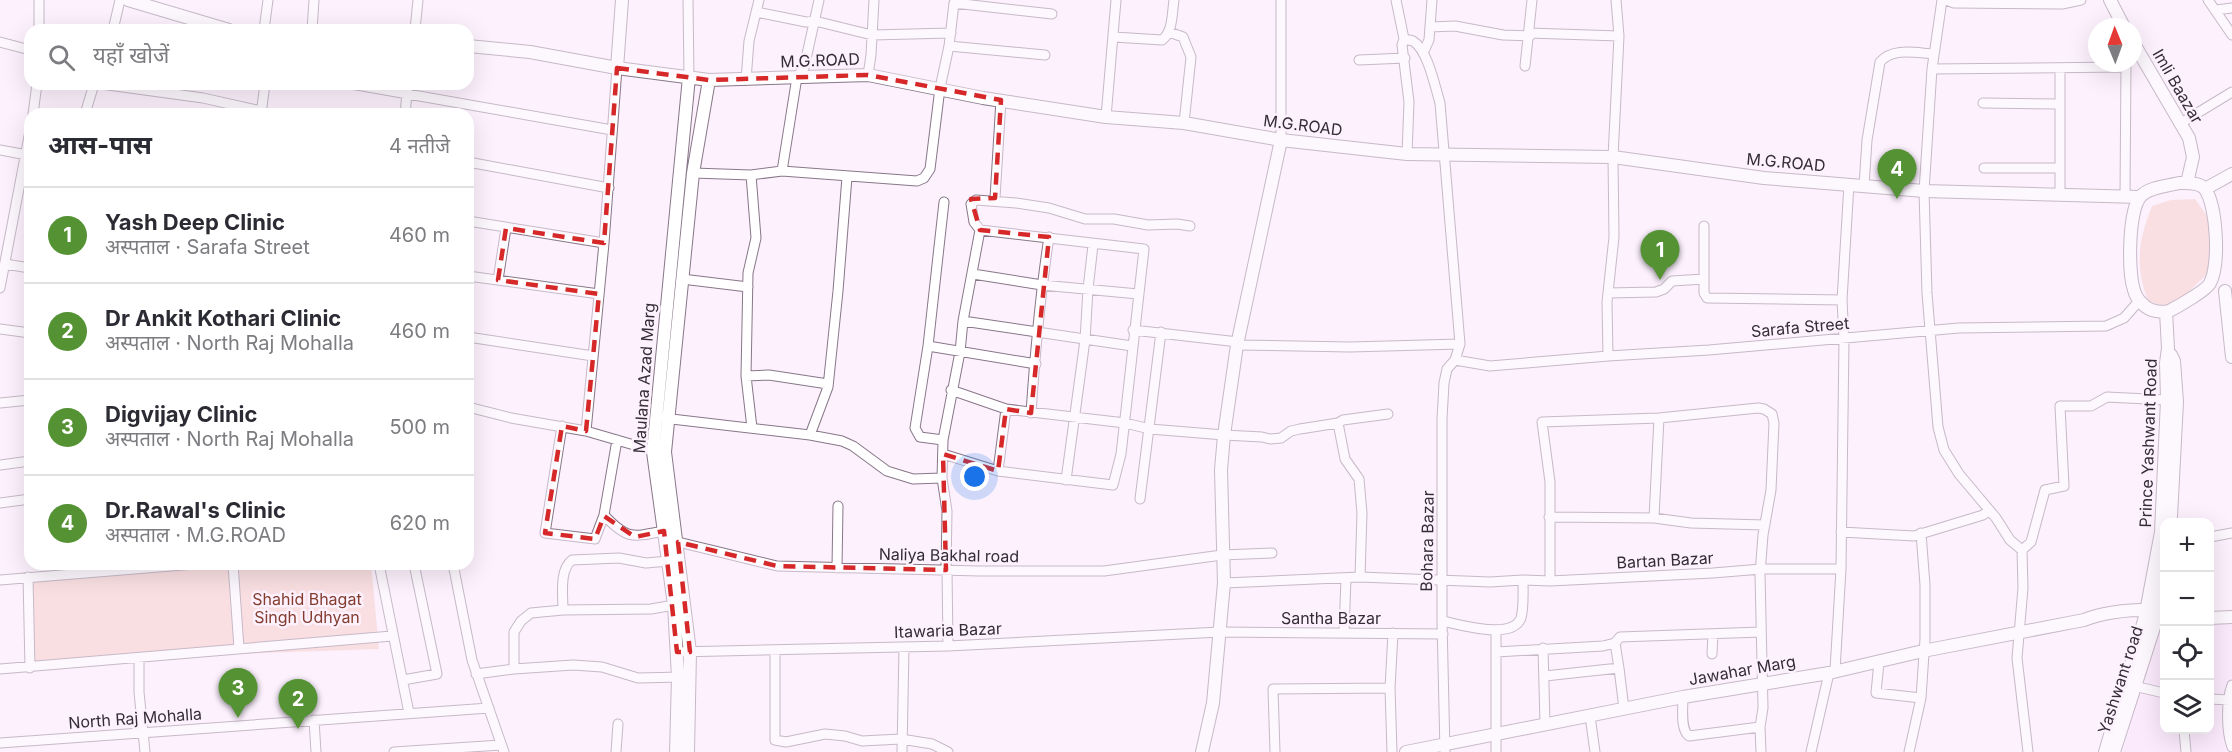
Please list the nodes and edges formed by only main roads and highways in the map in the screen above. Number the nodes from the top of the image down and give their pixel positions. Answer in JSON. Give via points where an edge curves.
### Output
{"nodes":[{"id":1,"x":128,"y":0,"type":"edge"},
{"id":2,"x":621,"y":0,"type":"edge"},
{"id":3,"x":2110,"y":0,"type":"edge"},
{"id":4,"x":2119,"y":18,"type":"edge"},
{"id":5,"x":209,"y":24,"type":"edge"},
{"id":6,"x":474,"y":47,"type":"edge"},
{"id":7,"x":2142,"y":57,"type":"edge"},
{"id":8,"x":617,"y":68,"type":"junction"},
{"id":9,"x":689,"y":77,"type":"junction"},
{"id":10,"x":709,"y":80,"type":"junction"},
{"id":11,"x":1281,"y":140,"type":"junction"},
{"id":12,"x":2232,"y":174,"type":"edge"},
{"id":13,"x":2187,"y":183,"type":"junction"},
{"id":14,"x":2205,"y":189,"type":"junction"},
{"id":15,"x":2139,"y":197,"type":"junction"},
{"id":16,"x":2210,"y":285,"type":"junction"},
{"id":17,"x":2228,"y":291,"type":"edge"},
{"id":18,"x":2166,"y":312,"type":"junction"},
{"id":19,"x":2168,"y":348,"type":"junction"},
{"id":20,"x":2232,"y":357,"type":"edge"},
{"id":21,"x":661,"y":418,"type":"junction"},
{"id":22,"x":659,"y":452,"type":"junction"},
{"id":23,"x":2170,"y":518,"type":"edge"},
{"id":24,"x":2163,"y":572,"type":"edge"},
{"id":25,"x":2232,"y":611,"type":"edge"},
{"id":26,"x":2214,"y":612,"type":"edge"},
{"id":27,"x":2156,"y":614,"type":"edge"},
{"id":28,"x":2232,"y":617,"type":"edge"},
{"id":29,"x":2214,"y":618,"type":"edge"},
{"id":30,"x":684,"y":652,"type":"junction"},
{"id":31,"x":684,"y":677,"type":"junction"},
{"id":32,"x":1444,"y":748,"type":"edge"},
{"id":33,"x":676,"y":752,"type":"edge"},
{"id":34,"x":688,"y":752,"type":"edge"},
{"id":35,"x":1202,"y":752,"type":"edge"},
{"id":36,"x":1406,"y":752,"type":"edge"},
{"id":37,"x":2105,"y":752,"type":"edge"},
{"id":38,"x":2114,"y":752,"type":"edge"}],
"edges":[{"from":1,"to":5,"type":"main road"},
{"from":2,"to":8,"type":"main road"},
{"from":3,"to":4,"type":"main road"},
{"from":6,"to":8,"type":"main road","name":"M.G.ROAD"},
{"from":7,"to":13,"type":"main road","name":"Imli Baazar","via":[[2189,138],[2193,156]]},
{"from":8,"to":9,"type":"main road","name":"M.G.ROAD"},
{"from":9,"to":10,"type":"main road","name":"M.G.ROAD"},
{"from":9,"to":21,"type":"main road","name":"Maulana Azad Marg"},
{"from":10,"to":11,"type":"main road","name":"M.G.ROAD","via":[[868,75],[1106,117],[1184,123]]},
{"from":10,"to":21,"type":"main road","name":"Maulana Azad Marg"},
{"from":11,"to":15,"type":"main road","name":"M.G.ROAD","via":[[1407,154],[1613,157],[1764,178],[1924,191]]},
{"from":11,"to":35,"type":"main road","via":[[1237,344],[1224,435],[1224,583],[1213,703]]},
{"from":12,"to":14,"type":"main road"},
{"from":13,"to":14,"type":"main road"},
{"from":13,"to":15,"type":"main road","via":[[2152,190]]},
{"from":14,"to":16,"type":"main road","via":[[2214,219],[2216,260]]},
{"from":15,"to":18,"type":"main road","via":[[2130,259],[2134,291],[2152,311]]},
{"from":16,"to":17,"type":"main road"},
{"from":16,"to":18,"type":"main road"},
{"from":17,"to":20,"type":"main road"},
{"from":18,"to":19,"type":"main road","name":"Prince Yashwant Road"},
{"from":19,"to":23,"type":"main road","name":"Prince Yashwant Road","via":[[2174,361],[2177,402]]},
{"from":19,"to":27,"type":"main road","name":"Prince Yashwant Road"},
{"from":21,"to":22,"type":"main road","name":"Maulana Azad Marg"},
{"from":22,"to":30,"type":"main road","name":"Maulana Azad Marg","via":[[664,531]]},
{"from":22,"to":30,"type":"main road","name":"Maulana Azad Marg","via":[[678,542]]},
{"from":24,"to":27,"type":"main road"},
{"from":25,"to":26,"type":"main road"},
{"from":27,"to":32,"type":"main road","name":"Jawahar Marg","via":[[2099,614],[2020,634],[1545,724]]},
{"from":27,"to":37,"type":"main road"},
{"from":27,"to":38,"type":"main road","name":"Yashwant road"},
{"from":28,"to":29,"type":"main road"},
{"from":30,"to":31,"type":"main road","name":"Maulana Azad Marg"},
{"from":31,"to":33,"type":"main road","name":"Maulana Azad Marg"},
{"from":31,"to":34,"type":"main road","name":"Maulana Azad Marg"},
{"from":32,"to":36,"type":"main road","name":"Jawahar Marg"}]}
